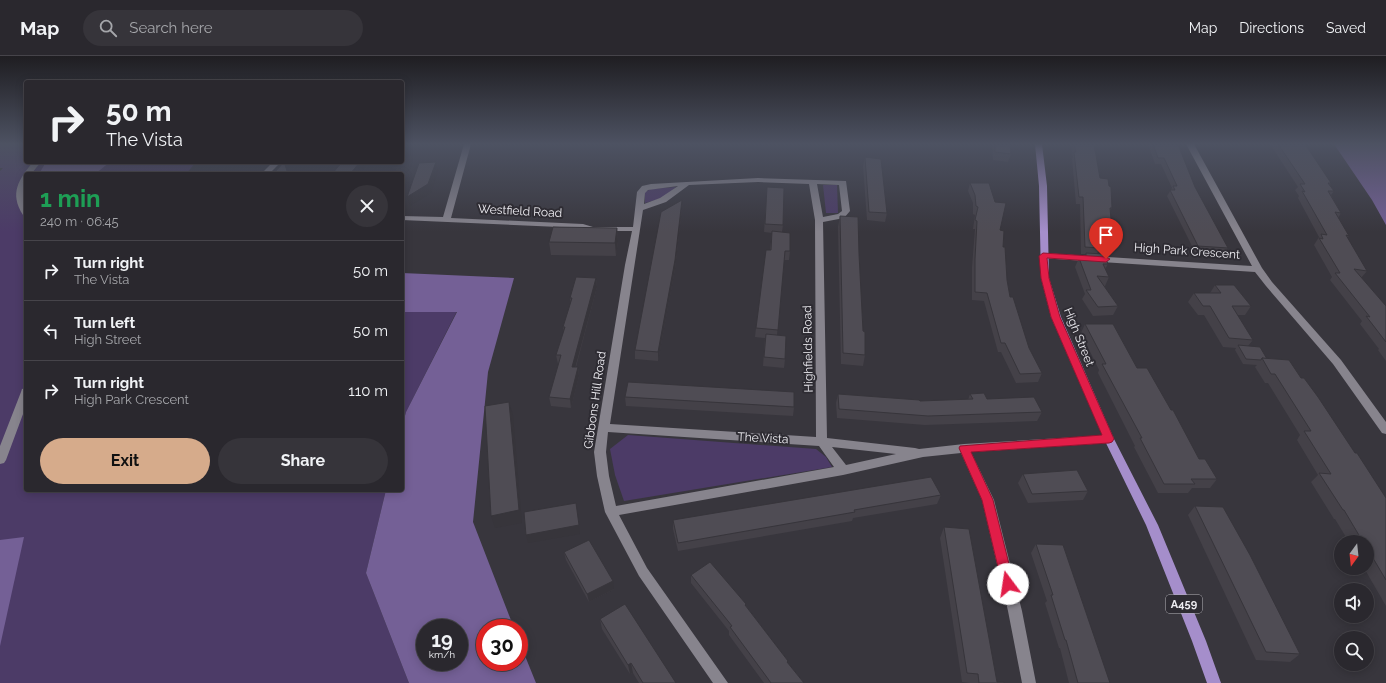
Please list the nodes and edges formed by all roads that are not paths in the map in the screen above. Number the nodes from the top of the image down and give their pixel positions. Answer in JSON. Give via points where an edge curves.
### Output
{"nodes":[{"id":1,"x":459,"y":173,"type":"edge"},
{"id":2,"x":1042,"y":173,"type":"edge"},
{"id":3,"x":1206,"y":173,"type":"edge"},
{"id":4,"x":24,"y":179,"type":"edge"},
{"id":5,"x":687,"y":183,"type":"junction"},
{"id":6,"x":812,"y":183,"type":"junction"},
{"id":7,"x":24,"y":208,"type":"edge"},
{"id":8,"x":640,"y":208,"type":"junction"},
{"id":9,"x":404,"y":218,"type":"edge"},
{"id":10,"x":446,"y":220,"type":"junction"},
{"id":11,"x":819,"y":220,"type":"junction"},
{"id":12,"x":637,"y":229,"type":"junction"},
{"id":13,"x":1043,"y":256,"type":"junction"},
{"id":14,"x":1258,"y":269,"type":"junction"},
{"id":15,"x":24,"y":397,"type":"edge"},
{"id":16,"x":603,"y":428,"type":"junction"},
{"id":17,"x":1386,"y":430,"type":"edge"},
{"id":18,"x":1109,"y":439,"type":"junction"},
{"id":19,"x":822,"y":442,"type":"junction"},
{"id":20,"x":964,"y":448,"type":"junction"},
{"id":21,"x":923,"y":453,"type":"junction"},
{"id":22,"x":0,"y":460,"type":"edge"},
{"id":23,"x":843,"y":470,"type":"junction"},
{"id":24,"x":611,"y":512,"type":"junction"},
{"id":25,"x":721,"y":683,"type":"edge"},
{"id":26,"x":1029,"y":683,"type":"edge"},
{"id":27,"x":1214,"y":683,"type":"edge"}],
"edges":[{"from":1,"to":10,"type":"street"},
{"from":2,"to":13,"type":"main road","name":"High Street","number":"A459"},
{"from":3,"to":14,"type":"street","name":"High Park Crescent"},
{"from":4,"to":7,"type":"street","via":[[19,196]]},
{"from":5,"to":6,"type":"street","via":[[758,180]]},
{"from":5,"to":8,"type":"street","via":[[663,200]]},
{"from":5,"to":8,"type":"street","name":"Gibbons Hill Road","via":[[645,188],[641,192]]},
{"from":6,"to":11,"type":"street","name":"Highfields Road"},
{"from":6,"to":11,"type":"street","via":[[843,183],[846,210],[841,216]]},
{"from":8,"to":12,"type":"street","name":"Gibbons Hill Road"},
{"from":9,"to":10,"type":"street","name":"Westfield Road"},
{"from":10,"to":12,"type":"street","name":"Westfield Road","via":[[583,226],[593,229]]},
{"from":11,"to":19,"type":"street","name":"Highfields Road"},
{"from":12,"to":16,"type":"street","name":"Gibbons Hill Road"},
{"from":13,"to":14,"type":"street","name":"High Park Crescent"},
{"from":13,"to":18,"type":"main road","name":"High Street","number":"A459","via":[[1045,278],[1056,317]]},
{"from":14,"to":17,"type":"street","name":"High Park Crescent","via":[[1337,362]]},
{"from":15,"to":22,"type":"street"},
{"from":16,"to":19,"type":"street","name":"The Vista"},
{"from":16,"to":24,"type":"street","name":"Gibbons Hill Road","via":[[600,452]]},
{"from":18,"to":20,"type":"street","name":"The Vista"},
{"from":18,"to":27,"type":"main road","name":"High Street","number":"A459","via":[[1152,525]]},
{"from":19,"to":21,"type":"street","name":"The Vista"},
{"from":19,"to":23,"type":"street"},
{"from":20,"to":21,"type":"street","name":"The Vista"},
{"from":20,"to":26,"type":"street","via":[[988,500],[1015,611]]},
{"from":21,"to":23,"type":"street","name":"The Vista"},
{"from":23,"to":24,"type":"street","name":"The Vista"},
{"from":24,"to":25,"type":"street","name":"Gibbons Hill Road","via":[[644,572]]}]}
